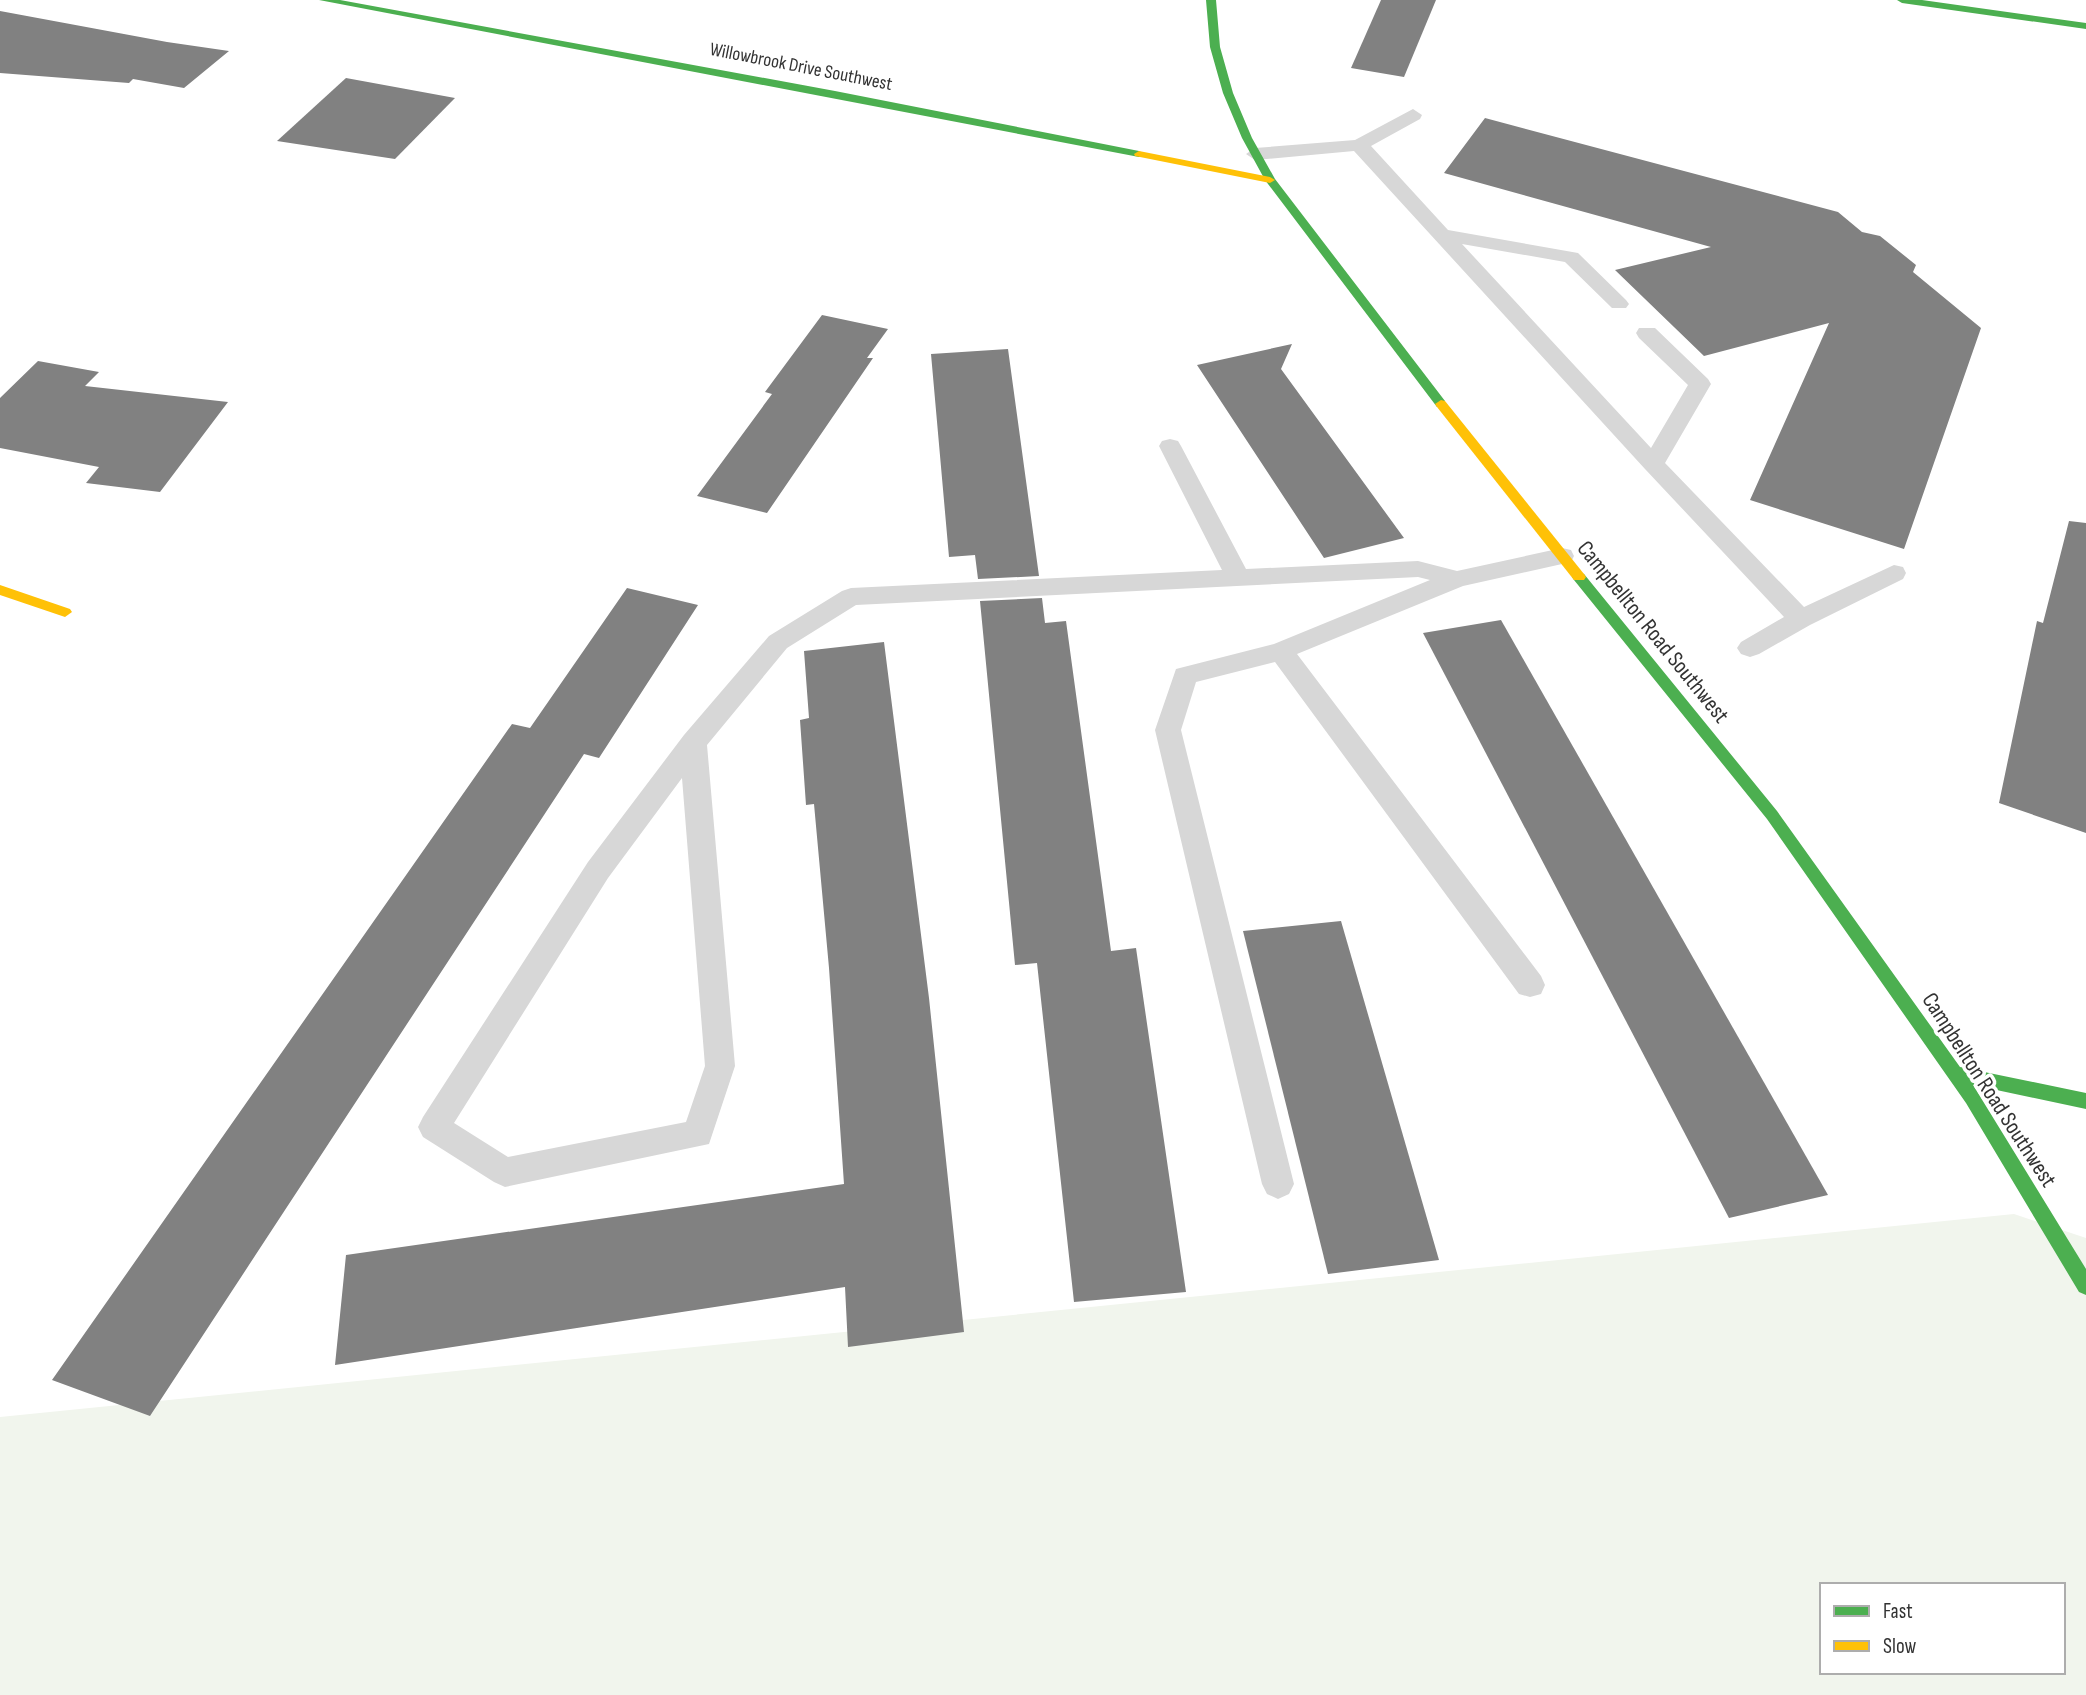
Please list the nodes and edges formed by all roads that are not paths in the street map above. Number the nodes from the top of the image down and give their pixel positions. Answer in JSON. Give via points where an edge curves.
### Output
{"nodes":[{"id":1,"x":324,"y":0,"type":"edge"},
{"id":2,"x":1211,"y":0,"type":"edge"},
{"id":3,"x":1902,"y":0,"type":"edge"},
{"id":4,"x":2086,"y":26,"type":"edge"},
{"id":5,"x":1413,"y":115,"type":"dead end"},
{"id":6,"x":1359,"y":145,"type":"junction"},
{"id":7,"x":1255,"y":154,"type":"junction"},
{"id":8,"x":1270,"y":180,"type":"junction"},
{"id":9,"x":1443,"y":235,"type":"junction"},
{"id":10,"x":1619,"y":304,"type":"dead end"},
{"id":11,"x":1647,"y":333,"type":"dead end"},
{"id":12,"x":1170,"y":446,"type":"dead end"},
{"id":13,"x":1653,"y":464,"type":"junction"},
{"id":14,"x":1562,"y":556,"type":"junction"},
{"id":15,"x":1894,"y":573,"type":"dead end"},
{"id":16,"x":1238,"y":577,"type":"junction"},
{"id":17,"x":1457,"y":579,"type":"junction"},
{"id":18,"x":0,"y":590,"type":"edge"},
{"id":19,"x":65,"y":612,"type":"dead end"},
{"id":20,"x":1801,"y":619,"type":"junction"},
{"id":21,"x":1749,"y":648,"type":"dead end"},
{"id":22,"x":1281,"y":651,"type":"junction"},
{"id":23,"x":693,"y":742,"type":"junction"},
{"id":24,"x":1530,"y":985,"type":"dead end"},
{"id":25,"x":1954,"y":1073,"type":"junction"},
{"id":26,"x":2086,"y":1101,"type":"edge"},
{"id":27,"x":1278,"y":1184,"type":"dead end"},
{"id":28,"x":2086,"y":1286,"type":"edge"}],
"edges":[{"from":1,"to":8,"type":"main road","name":"Willowbrook Drive Southwest","via":[[821,91]]},
{"from":2,"to":7,"type":"main road","name":"Campbellton Road Southwest","via":[[1211,28],[1224,85]]},
{"from":3,"to":4,"type":"main road"},
{"from":5,"to":6,"type":"lane"},
{"from":6,"to":7,"type":"lane"},
{"from":6,"to":9,"type":"lane"},
{"from":7,"to":8,"type":"main road","name":"Campbellton Road Southwest"},
{"from":8,"to":14,"type":"main road","name":"Campbellton Road Southwest"},
{"from":9,"to":10,"type":"lane","via":[[1571,257]]},
{"from":9,"to":13,"type":"lane"},
{"from":11,"to":13,"type":"lane","via":[[1700,384]]},
{"from":12,"to":16,"type":"lane"},
{"from":13,"to":20,"type":"lane"},
{"from":14,"to":17,"type":"lane"},
{"from":14,"to":25,"type":"main road","name":"Campbellton Road Southwest","via":[[1772,815]]},
{"from":15,"to":20,"type":"lane"},
{"from":16,"to":17,"type":"lane","via":[[1419,569]]},
{"from":16,"to":23,"type":"lane","via":[[850,597],[778,642]]},
{"from":17,"to":22,"type":"lane"},
{"from":18,"to":19,"type":"main road"},
{"from":20,"to":21,"type":"lane"},
{"from":22,"to":24,"type":"lane"},
{"from":22,"to":27,"type":"lane","via":[[1185,676],[1168,730]]},
{"from":23,"to":23,"type":"lane","via":[[598,870],[434,1127],[505,1172],[698,1134],[720,1066]]},
{"from":25,"to":26,"type":"main road"},
{"from":25,"to":28,"type":"main road","name":"Campbellton Road Southwest"}]}
